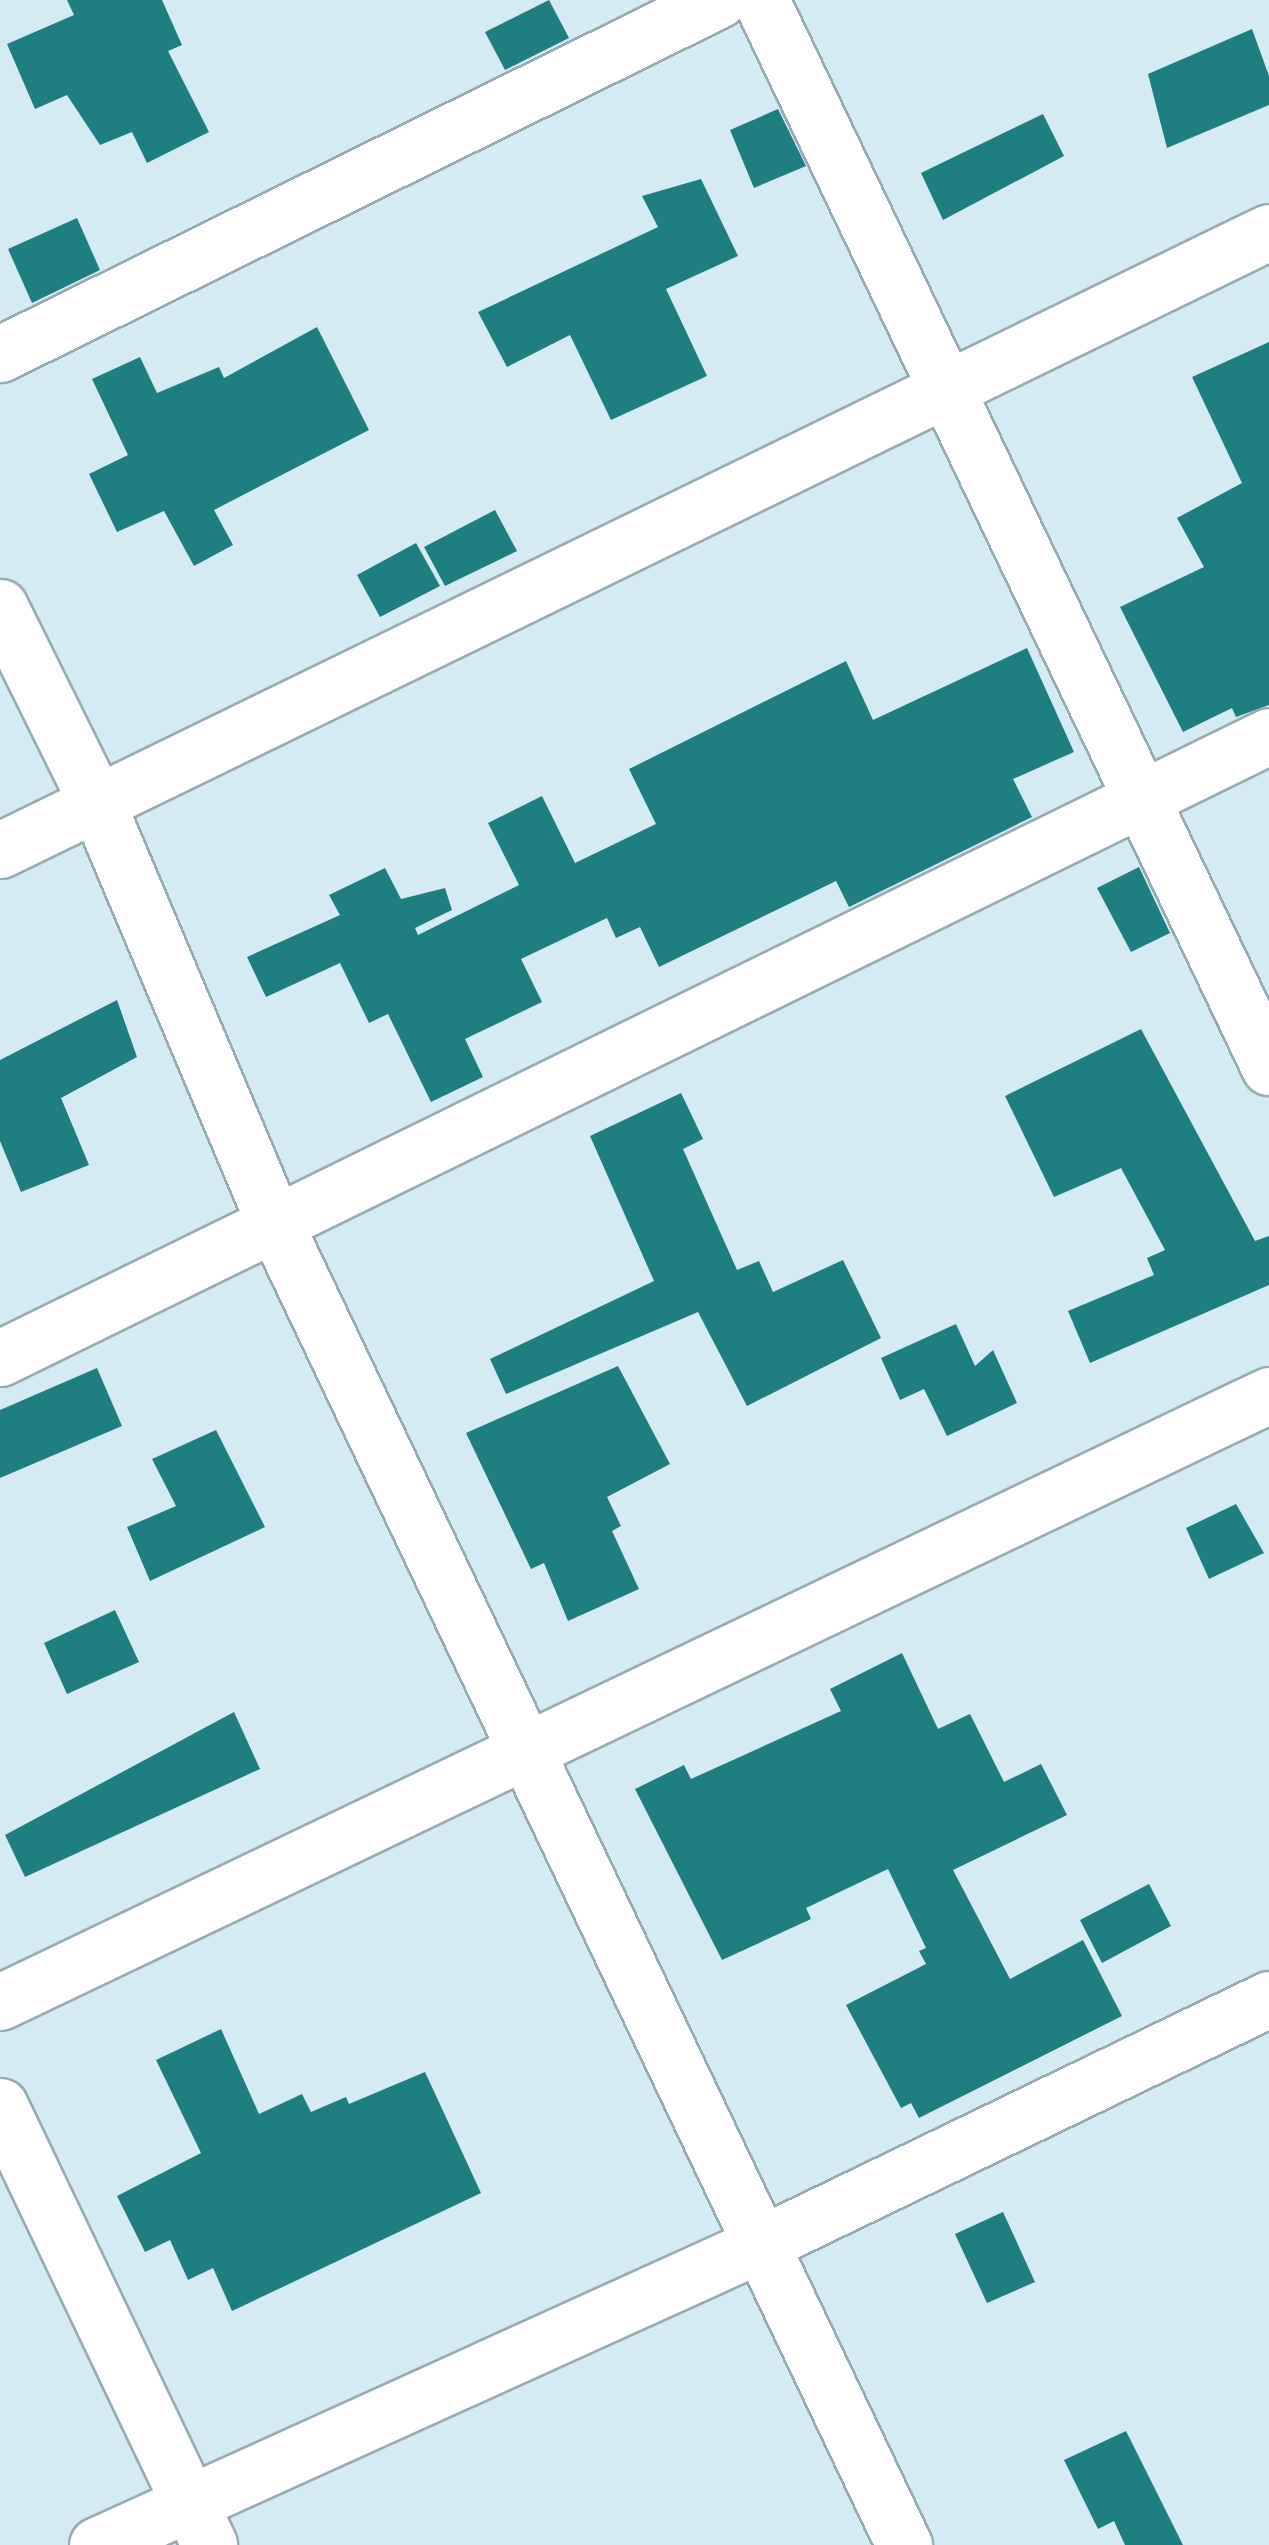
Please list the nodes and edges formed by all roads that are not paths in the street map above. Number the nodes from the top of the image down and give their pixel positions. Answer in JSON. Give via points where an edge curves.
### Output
{"nodes":[{"id":1,"x":718,"y":0,"type":"edge"},
{"id":2,"x":760,"y":0,"type":"edge"},
{"id":3,"x":1269,"y":232,"type":"edge"},
{"id":4,"x":0,"y":354,"type":"edge"},
{"id":5,"x":944,"y":386,"type":"junction"},
{"id":6,"x":0,"y":607,"type":"edge"},
{"id":7,"x":1269,"y":736,"type":"edge"},
{"id":8,"x":1140,"y":797,"type":"junction"},
{"id":9,"x":97,"y":803,"type":"junction"},
{"id":10,"x":0,"y":850,"type":"edge"},
{"id":11,"x":1269,"y":1067,"type":"edge"},
{"id":12,"x":276,"y":1226,"type":"junction"},
{"id":13,"x":0,"y":1358,"type":"edge"},
{"id":14,"x":1269,"y":1395,"type":"edge"},
{"id":15,"x":525,"y":1749,"type":"junction"},
{"id":16,"x":1269,"y":1999,"type":"edge"},
{"id":17,"x":0,"y":2002,"type":"edge"},
{"id":18,"x":0,"y":2106,"type":"edge"},
{"id":19,"x":759,"y":2245,"type":"junction"},
{"id":20,"x":199,"y":2524,"type":"edge"},
{"id":21,"x":97,"y":2545,"type":"edge"},
{"id":22,"x":904,"y":2545,"type":"edge"}],
"edges":[{"from":1,"to":4,"type":"street"},
{"from":2,"to":5,"type":"street"},
{"from":3,"to":5,"type":"street"},
{"from":5,"to":8,"type":"street"},
{"from":5,"to":9,"type":"street"},
{"from":6,"to":9,"type":"street"},
{"from":7,"to":8,"type":"street"},
{"from":8,"to":11,"type":"street"},
{"from":8,"to":12,"type":"street"},
{"from":9,"to":10,"type":"street"},
{"from":9,"to":12,"type":"street"},
{"from":12,"to":13,"type":"street"},
{"from":12,"to":15,"type":"street"},
{"from":14,"to":15,"type":"street"},
{"from":15,"to":17,"type":"street"},
{"from":15,"to":19,"type":"street"},
{"from":16,"to":19,"type":"street"},
{"from":18,"to":20,"type":"street"},
{"from":19,"to":20,"type":"street"},
{"from":19,"to":22,"type":"street"},
{"from":20,"to":21,"type":"street"}]}
